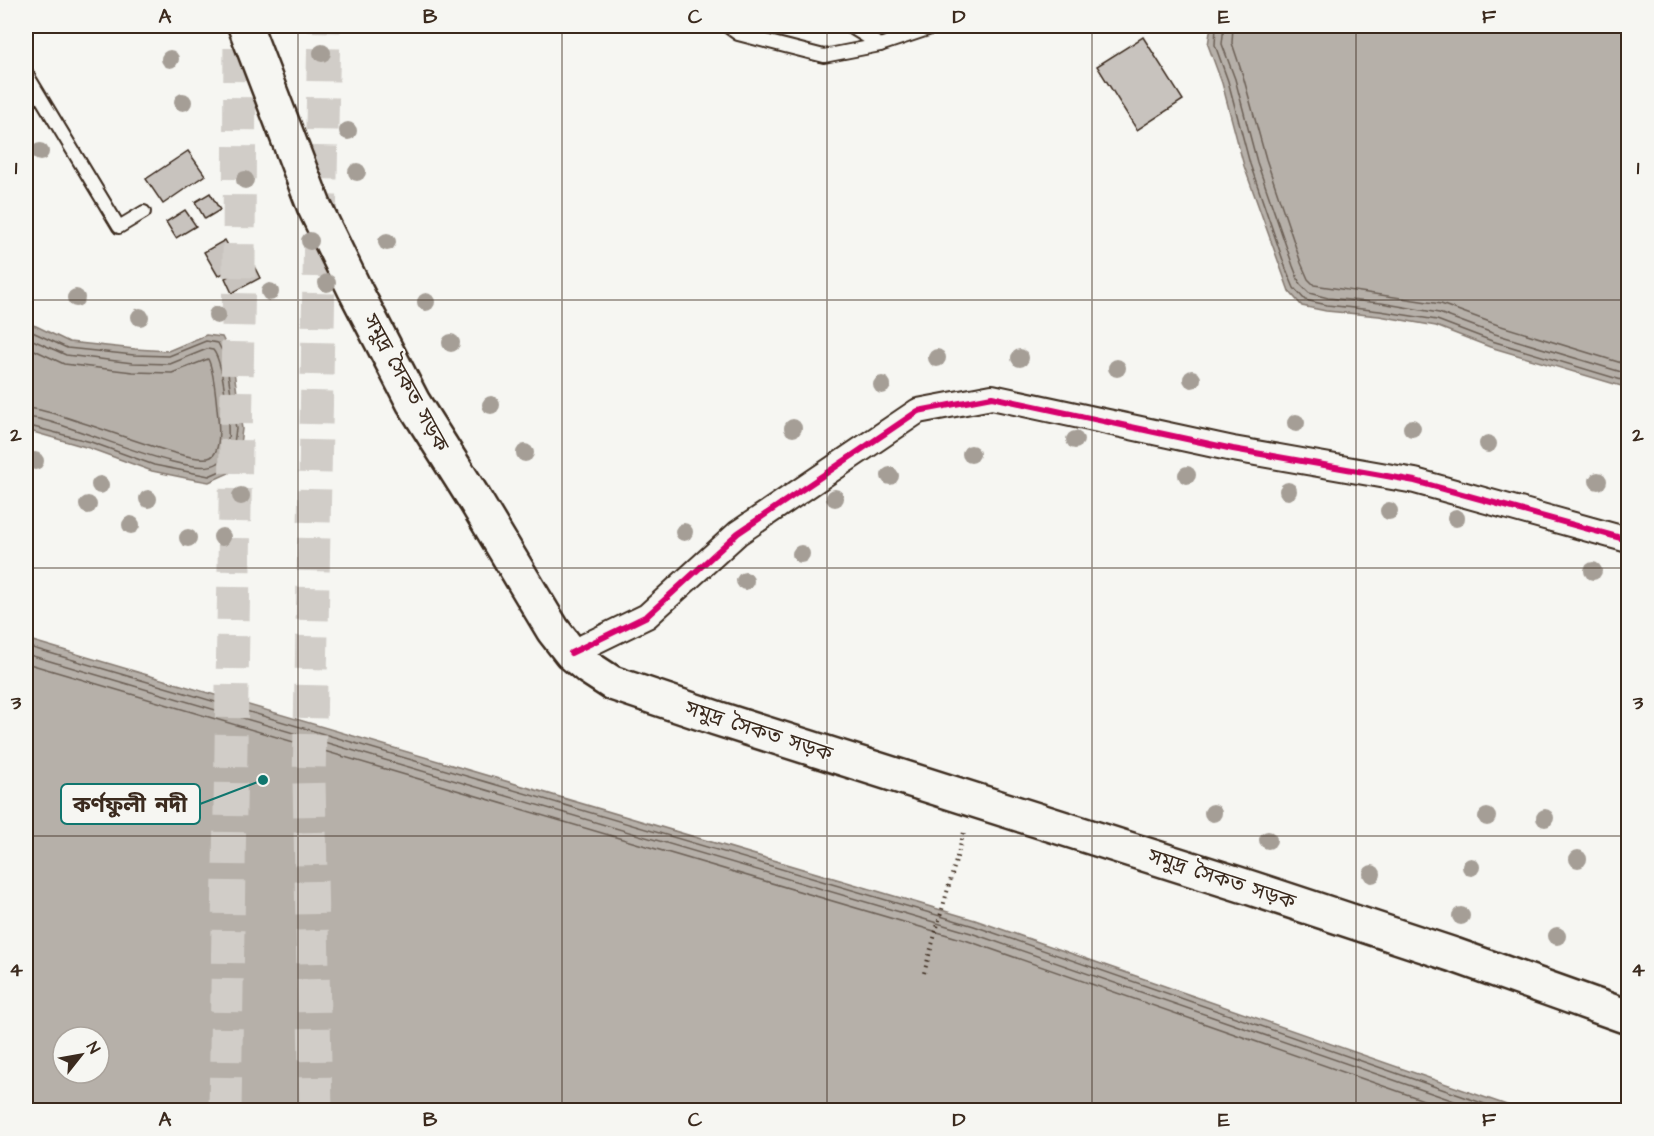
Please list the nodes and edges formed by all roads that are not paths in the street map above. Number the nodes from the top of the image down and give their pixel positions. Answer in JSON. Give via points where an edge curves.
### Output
{"nodes":[{"id":1,"x":245,"y":26,"type":"edge"},
{"id":2,"x":727,"y":26,"type":"edge"},
{"id":3,"x":849,"y":26,"type":"edge"},
{"id":4,"x":937,"y":26,"type":"edge"},
{"id":5,"x":880,"y":45,"type":"junction"},
{"id":6,"x":26,"y":73,"type":"edge"},
{"id":7,"x":144,"y":212,"type":"dead end"},
{"id":8,"x":1629,"y":540,"type":"edge"},
{"id":9,"x":571,"y":653,"type":"junction"},
{"id":10,"x":1629,"y":1017,"type":"edge"}],
"edges":[{"from":1,"to":9,"type":"main road","name":"সমুদ্র সৈকত সড়ক","via":[[314,206],[365,311],[413,402]]},
{"from":2,"to":5,"type":"lane","via":[[738,34],[824,56]]},
{"from":3,"to":5,"type":"lane"},
{"from":4,"to":5,"type":"lane"},
{"from":6,"to":7,"type":"lane","via":[[119,226]]},
{"from":8,"to":9,"type":"street","via":[[1415,481],[1233,449],[992,397],[918,411],[738,533],[647,616]]},
{"from":9,"to":10,"type":"main road","name":"সমুদ্র সৈকত সড়ক","via":[[612,683],[1248,886]]}]}
